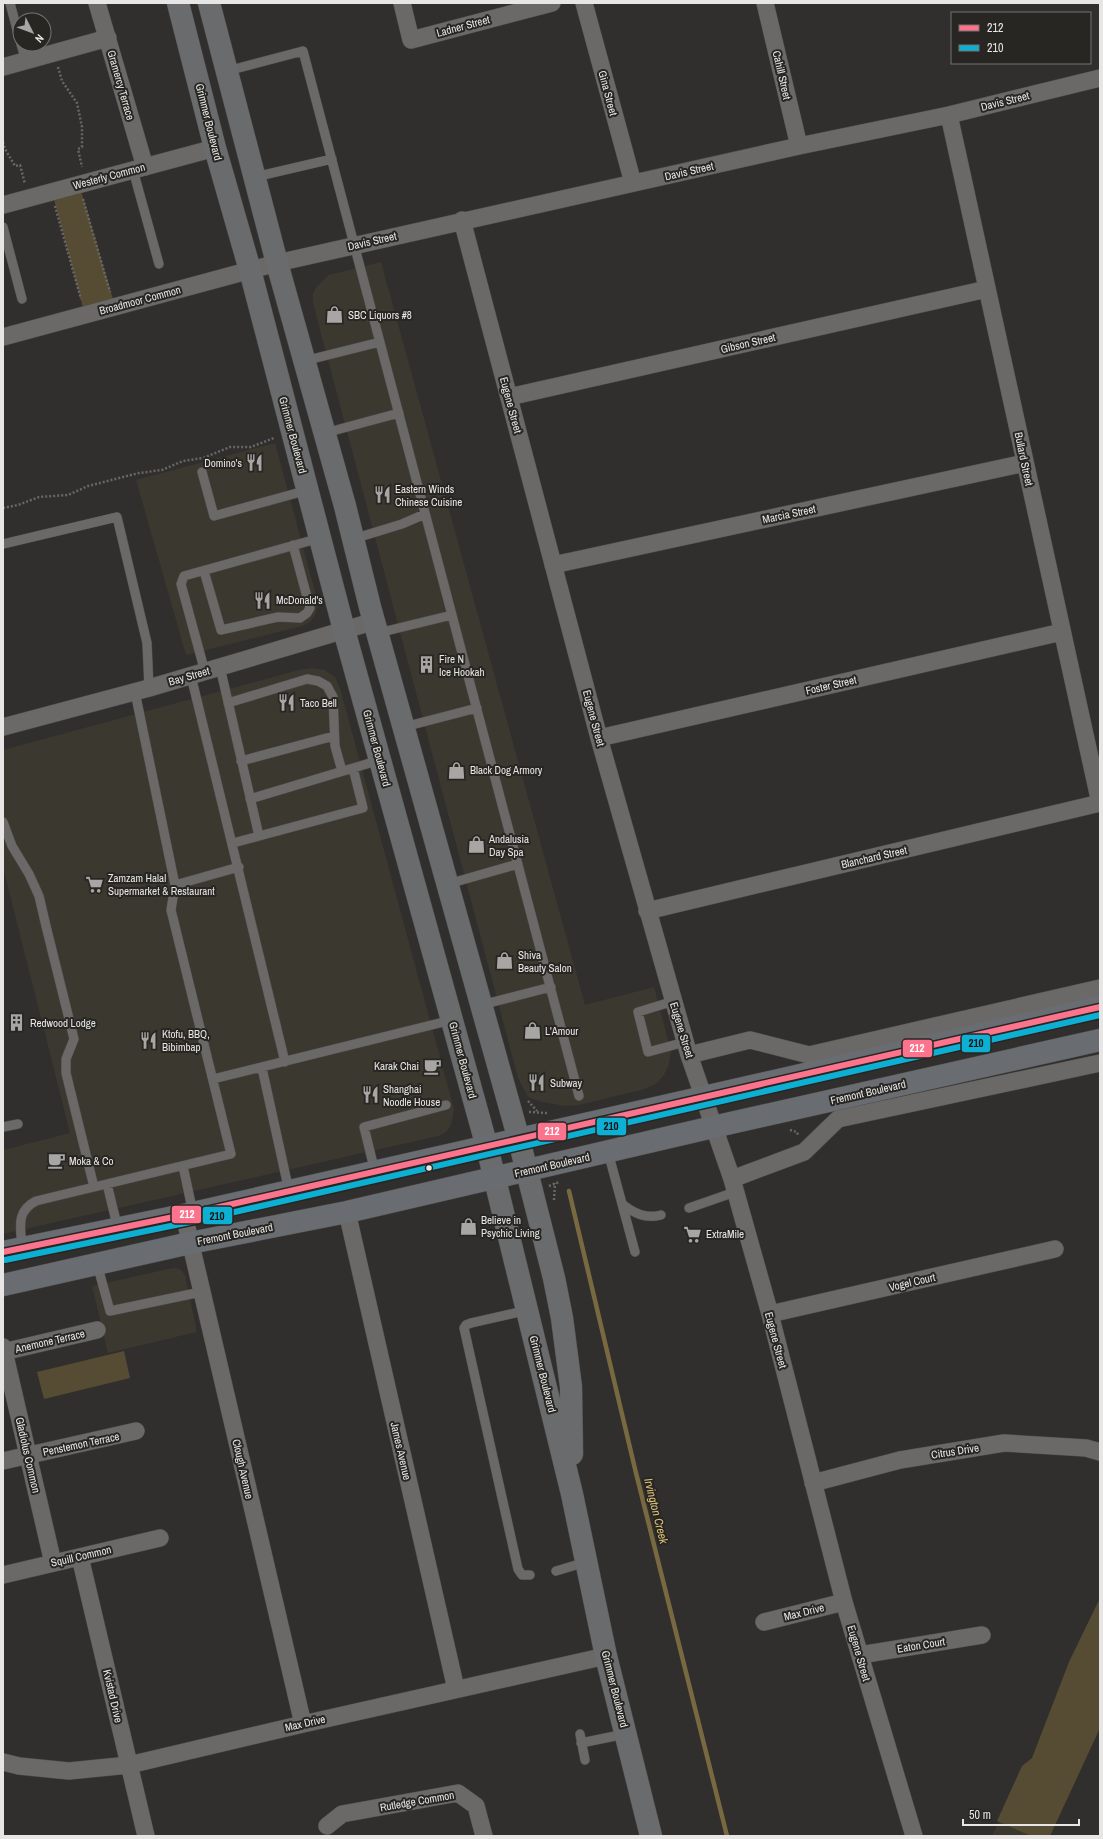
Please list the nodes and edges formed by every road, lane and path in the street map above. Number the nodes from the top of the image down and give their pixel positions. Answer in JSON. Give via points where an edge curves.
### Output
{"nodes":[{"id":1,"x":97,"y":3,"type":"edge"},
{"id":2,"x":178,"y":3,"type":"edge"},
{"id":3,"x":210,"y":3,"type":"edge"},
{"id":4,"x":402,"y":3,"type":"edge"},
{"id":5,"x":552,"y":3,"type":"edge"},
{"id":6,"x":584,"y":3,"type":"edge"},
{"id":7,"x":765,"y":3,"type":"edge"},
{"id":8,"x":108,"y":38,"type":"junction"},
{"id":9,"x":23,"y":52,"type":"edge"},
{"id":10,"x":55,"y":53,"type":"junction"},
{"id":11,"x":26,"y":61,"type":"junction"},
{"id":12,"x":3,"y":67,"type":"edge"},
{"id":13,"x":227,"y":71,"type":"junction"},
{"id":14,"x":1100,"y":78,"type":"edge"},
{"id":15,"x":949,"y":115,"type":"junction"},
{"id":16,"x":3,"y":142,"type":"edge"},
{"id":17,"x":799,"y":146,"type":"junction"},
{"id":18,"x":215,"y":148,"type":"junction"},
{"id":19,"x":332,"y":159,"type":"junction"},
{"id":20,"x":139,"y":168,"type":"junction"},
{"id":21,"x":255,"y":177,"type":"junction"},
{"id":22,"x":83,"y":183,"type":"junction"},
{"id":23,"x":633,"y":183,"type":"junction"},
{"id":24,"x":52,"y":192,"type":"junction"},
{"id":25,"x":29,"y":198,"type":"junction"},
{"id":26,"x":3,"y":205,"type":"edge"},
{"id":27,"x":462,"y":220,"type":"junction"},
{"id":28,"x":3,"y":227,"type":"edge"},
{"id":29,"x":354,"y":245,"type":"junction"},
{"id":30,"x":277,"y":263,"type":"junction"},
{"id":31,"x":159,"y":264,"type":"dead end"},
{"id":32,"x":250,"y":270,"type":"junction"},
{"id":33,"x":987,"y":289,"type":"junction"},
{"id":34,"x":22,"y":299,"type":"dead end"},
{"id":35,"x":114,"y":306,"type":"junction"},
{"id":36,"x":85,"y":314,"type":"junction"},
{"id":37,"x":3,"y":337,"type":"edge"},
{"id":38,"x":380,"y":342,"type":"junction"},
{"id":39,"x":304,"y":361,"type":"junction"},
{"id":40,"x":509,"y":397,"type":"junction"},
{"id":41,"x":399,"y":413,"type":"junction"},
{"id":42,"x":324,"y":433,"type":"junction"},
{"id":43,"x":274,"y":438,"type":"dead end"},
{"id":44,"x":1025,"y":463,"type":"junction"},
{"id":45,"x":202,"y":472,"type":"dead end"},
{"id":46,"x":308,"y":490,"type":"junction"},
{"id":47,"x":3,"y":508,"type":"edge"},
{"id":48,"x":425,"y":514,"type":"junction"},
{"id":49,"x":320,"y":538,"type":"junction"},
{"id":50,"x":353,"y":540,"type":"junction"},
{"id":51,"x":3,"y":544,"type":"edge"},
{"id":52,"x":293,"y":546,"type":"junction"},
{"id":53,"x":553,"y":565,"type":"junction"},
{"id":54,"x":204,"y":571,"type":"junction"},
{"id":55,"x":452,"y":616,"type":"junction"},
{"id":56,"x":376,"y":627,"type":"junction"},
{"id":57,"x":344,"y":630,"type":"junction"},
{"id":58,"x":1062,"y":632,"type":"junction"},
{"id":59,"x":205,"y":672,"type":"junction"},
{"id":60,"x":142,"y":690,"type":"junction"},
{"id":61,"x":228,"y":703,"type":"junction"},
{"id":62,"x":476,"y":708,"type":"junction"},
{"id":63,"x":3,"y":727,"type":"edge"},
{"id":64,"x":404,"y":727,"type":"junction"},
{"id":65,"x":334,"y":736,"type":"junction"},
{"id":66,"x":599,"y":738,"type":"junction"},
{"id":67,"x":380,"y":760,"type":"junction"},
{"id":68,"x":242,"y":761,"type":"junction"},
{"id":69,"x":353,"y":768,"type":"junction"},
{"id":70,"x":342,"y":772,"type":"junction"},
{"id":71,"x":250,"y":799,"type":"junction"},
{"id":72,"x":1100,"y":803,"type":"edge"},
{"id":73,"x":3,"y":822,"type":"edge"},
{"id":74,"x":259,"y":836,"type":"junction"},
{"id":75,"x":233,"y":843,"type":"junction"},
{"id":76,"x":518,"y":864,"type":"junction"},
{"id":77,"x":239,"y":867,"type":"junction"},
{"id":78,"x":448,"y":884,"type":"junction"},
{"id":79,"x":175,"y":885,"type":"junction"},
{"id":80,"x":647,"y":911,"type":"junction"},
{"id":81,"x":550,"y":987,"type":"junction"},
{"id":82,"x":1100,"y":988,"type":"edge"},
{"id":83,"x":674,"y":1001,"type":"junction"},
{"id":84,"x":481,"y":1005,"type":"junction"},
{"id":85,"x":1100,"y":1007,"type":"edge"},
{"id":86,"x":452,"y":1020,"type":"junction"},
{"id":87,"x":1100,"y":1040,"type":"edge"},
{"id":88,"x":687,"y":1048,"type":"junction"},
{"id":89,"x":285,"y":1062,"type":"junction"},
{"id":90,"x":1100,"y":1063,"type":"edge"},
{"id":91,"x":262,"y":1068,"type":"junction"},
{"id":92,"x":213,"y":1079,"type":"junction"},
{"id":93,"x":579,"y":1096,"type":"dead end"},
{"id":94,"x":704,"y":1096,"type":"junction"},
{"id":95,"x":446,"y":1105,"type":"dead end"},
{"id":96,"x":18,"y":1124,"type":"dead end"},
{"id":97,"x":3,"y":1127,"type":"edge"},
{"id":98,"x":713,"y":1127,"type":"junction"},
{"id":99,"x":784,"y":1131,"type":"dead end"},
{"id":100,"x":519,"y":1140,"type":"junction"},
{"id":101,"x":487,"y":1147,"type":"junction"},
{"id":102,"x":608,"y":1152,"type":"junction"},
{"id":103,"x":804,"y":1152,"type":"junction"},
{"id":104,"x":183,"y":1166,"type":"junction"},
{"id":105,"x":527,"y":1171,"type":"junction"},
{"id":106,"x":375,"y":1172,"type":"junction"},
{"id":107,"x":494,"y":1178,"type":"junction"},
{"id":108,"x":107,"y":1184,"type":"junction"},
{"id":109,"x":734,"y":1186,"type":"junction"},
{"id":110,"x":94,"y":1187,"type":"junction"},
{"id":111,"x":289,"y":1192,"type":"junction"},
{"id":112,"x":622,"y":1204,"type":"junction"},
{"id":113,"x":690,"y":1208,"type":"dead end"},
{"id":114,"x":347,"y":1212,"type":"junction"},
{"id":115,"x":188,"y":1214,"type":"junction"},
{"id":116,"x":661,"y":1215,"type":"dead end"},
{"id":117,"x":118,"y":1229,"type":"junction"},
{"id":118,"x":190,"y":1243,"type":"junction"},
{"id":119,"x":1055,"y":1249,"type":"dead end"},
{"id":120,"x":13,"y":1250,"type":"edge"},
{"id":121,"x":635,"y":1252,"type":"dead end"},
{"id":122,"x":97,"y":1264,"type":"junction"},
{"id":123,"x":3,"y":1285,"type":"edge"},
{"id":124,"x":202,"y":1292,"type":"junction"},
{"id":125,"x":528,"y":1310,"type":"junction"},
{"id":126,"x":770,"y":1314,"type":"junction"},
{"id":127,"x":97,"y":1330,"type":"dead end"},
{"id":128,"x":3,"y":1350,"type":"edge"},
{"id":129,"x":136,"y":1432,"type":"dead end"},
{"id":130,"x":1100,"y":1452,"type":"edge"},
{"id":131,"x":28,"y":1455,"type":"junction"},
{"id":132,"x":3,"y":1461,"type":"edge"},
{"id":133,"x":813,"y":1483,"type":"junction"},
{"id":134,"x":572,"y":1494,"type":"junction"},
{"id":135,"x":160,"y":1538,"type":"dead end"},
{"id":136,"x":80,"y":1557,"type":"junction"},
{"id":137,"x":586,"y":1562,"type":"junction"},
{"id":138,"x":53,"y":1563,"type":"junction"},
{"id":139,"x":556,"y":1571,"type":"dead end"},
{"id":140,"x":3,"y":1575,"type":"edge"},
{"id":141,"x":530,"y":1576,"type":"dead end"},
{"id":142,"x":844,"y":1602,"type":"junction"},
{"id":143,"x":764,"y":1622,"type":"dead end"},
{"id":144,"x":982,"y":1635,"type":"dead end"},
{"id":145,"x":860,"y":1655,"type":"junction"},
{"id":146,"x":606,"y":1656,"type":"junction"},
{"id":147,"x":456,"y":1689,"type":"junction"},
{"id":148,"x":303,"y":1724,"type":"junction"},
{"id":149,"x":626,"y":1734,"type":"junction"},
{"id":150,"x":585,"y":1760,"type":"dead end"},
{"id":151,"x":3,"y":1762,"type":"edge"},
{"id":152,"x":129,"y":1765,"type":"junction"},
{"id":153,"x":328,"y":1826,"type":"dead end"},
{"id":154,"x":146,"y":1836,"type":"edge"},
{"id":155,"x":484,"y":1836,"type":"edge"},
{"id":156,"x":651,"y":1836,"type":"edge"},
{"id":157,"x":914,"y":1836,"type":"edge"}],
"edges":[{"from":1,"to":8,"type":"street","name":"Gramercy Terrace"},
{"from":2,"to":18,"type":"main road","name":"Grimmer Boulevard"},
{"from":3,"to":13,"type":"main road","name":"Grimmer Boulevard"},
{"from":4,"to":5,"type":"street","name":"Ladner Street","via":[[412,40]]},
{"from":6,"to":23,"type":"street","name":"Gina Street"},
{"from":7,"to":17,"type":"street","name":"Cahill Street"},
{"from":8,"to":10,"type":"street"},
{"from":8,"to":20,"type":"street","name":"Gramercy Terrace"},
{"from":9,"to":11,"type":"lane"},
{"from":10,"to":11,"type":"street"},
{"from":10,"to":22,"type":"path","via":[[62,81],[77,103],[82,127],[82,147],[78,149]]},
{"from":11,"to":12,"type":"street"},
{"from":13,"to":19,"type":"lane","via":[[303,51]]},
{"from":13,"to":21,"type":"main road","name":"Grimmer Boulevard"},
{"from":14,"to":15,"type":"street","name":"Davis Street"},
{"from":15,"to":17,"type":"street","name":"Davis Street"},
{"from":15,"to":33,"type":"street","name":"Bullard Street"},
{"from":16,"to":25,"type":"path","via":[[15,166],[20,165]]},
{"from":17,"to":23,"type":"street","name":"Davis Street"},
{"from":18,"to":20,"type":"street","name":"Westerly Common"},
{"from":18,"to":32,"type":"main road","name":"Grimmer Boulevard"},
{"from":19,"to":21,"type":"lane"},
{"from":19,"to":29,"type":"lane"},
{"from":20,"to":22,"type":"street","name":"Westerly Common"},
{"from":20,"to":31,"type":"lane"},
{"from":21,"to":30,"type":"main road","name":"Grimmer Boulevard"},
{"from":22,"to":24,"type":"street","name":"Westerly Common"},
{"from":22,"to":35,"type":"path"},
{"from":23,"to":27,"type":"street","name":"Davis Street"},
{"from":24,"to":25,"type":"street","name":"Westerly Common"},
{"from":24,"to":36,"type":"path"},
{"from":25,"to":26,"type":"street","name":"Westerly Common"},
{"from":27,"to":29,"type":"street","name":"Davis Street"},
{"from":27,"to":40,"type":"street","name":"Eugene Street"},
{"from":28,"to":34,"type":"lane"},
{"from":29,"to":30,"type":"street","name":"Davis Street"},
{"from":29,"to":38,"type":"lane"},
{"from":30,"to":32,"type":"street","name":"Broadmoor Common"},
{"from":30,"to":39,"type":"main road","name":"Grimmer Boulevard"},
{"from":32,"to":35,"type":"street","name":"Broadmoor Common"},
{"from":32,"to":46,"type":"main road","name":"Grimmer Boulevard"},
{"from":33,"to":40,"type":"street","name":"Gibson Street"},
{"from":33,"to":44,"type":"street","name":"Bullard Street"},
{"from":35,"to":36,"type":"street","name":"Broadmoor Common"},
{"from":36,"to":37,"type":"street","name":"Broadmoor Common"},
{"from":38,"to":39,"type":"lane"},
{"from":38,"to":41,"type":"lane"},
{"from":39,"to":42,"type":"main road","name":"Grimmer Boulevard"},
{"from":40,"to":53,"type":"street","name":"Eugene Street"},
{"from":41,"to":42,"type":"lane"},
{"from":41,"to":48,"type":"lane"},
{"from":42,"to":50,"type":"main road","name":"Grimmer Boulevard"},
{"from":43,"to":47,"type":"path","via":[[251,446],[230,447],[162,470],[88,486],[68,495],[39,497]]},
{"from":44,"to":53,"type":"street","name":"Marcia Street"},
{"from":44,"to":58,"type":"street","name":"Bullard Street"},
{"from":45,"to":46,"type":"lane","via":[[214,516]]},
{"from":46,"to":49,"type":"main road","name":"Grimmer Boulevard"},
{"from":48,"to":50,"type":"lane"},
{"from":48,"to":55,"type":"lane"},
{"from":49,"to":52,"type":"lane"},
{"from":49,"to":57,"type":"main road","name":"Grimmer Boulevard"},
{"from":50,"to":56,"type":"main road","name":"Grimmer Boulevard"},
{"from":51,"to":60,"type":"lane","via":[[117,517],[147,643]]},
{"from":52,"to":54,"type":"lane"},
{"from":52,"to":54,"type":"lane","via":[[310,608],[300,618],[278,617],[221,630]]},
{"from":53,"to":66,"type":"street","name":"Eugene Street"},
{"from":54,"to":59,"type":"lane","via":[[184,576],[182,584]]},
{"from":55,"to":56,"type":"lane"},
{"from":55,"to":62,"type":"lane"},
{"from":56,"to":57,"type":"street","name":"Bay Street"},
{"from":56,"to":64,"type":"main road","name":"Grimmer Boulevard"},
{"from":57,"to":59,"type":"street","name":"Bay Street"},
{"from":57,"to":67,"type":"main road","name":"Grimmer Boulevard"},
{"from":58,"to":66,"type":"street","name":"Foster Street"},
{"from":58,"to":72,"type":"street","name":"Bullard Street"},
{"from":59,"to":60,"type":"street","name":"Bay Street"},
{"from":59,"to":61,"type":"lane"},
{"from":59,"to":75,"type":"lane"},
{"from":60,"to":63,"type":"street","name":"Bay Street"},
{"from":60,"to":79,"type":"lane"},
{"from":61,"to":65,"type":"lane","via":[[307,679],[318,681],[327,686],[333,697]]},
{"from":61,"to":68,"type":"lane"},
{"from":62,"to":64,"type":"lane"},
{"from":62,"to":76,"type":"lane"},
{"from":64,"to":78,"type":"main road","name":"Grimmer Boulevard"},
{"from":65,"to":68,"type":"lane"},
{"from":65,"to":70,"type":"lane"},
{"from":66,"to":80,"type":"street","name":"Eugene Street"},
{"from":67,"to":69,"type":"lane"},
{"from":67,"to":86,"type":"main road","name":"Grimmer Boulevard"},
{"from":68,"to":71,"type":"lane"},
{"from":69,"to":70,"type":"lane"},
{"from":69,"to":74,"type":"lane","via":[[363,808]]},
{"from":70,"to":71,"type":"lane"},
{"from":71,"to":74,"type":"lane"},
{"from":72,"to":80,"type":"street","name":"Blanchard Street"},
{"from":73,"to":110,"type":"lane","via":[[12,846],[39,896],[74,1039],[66,1059],[66,1073]]},
{"from":74,"to":75,"type":"lane"},
{"from":75,"to":77,"type":"lane"},
{"from":76,"to":78,"type":"lane"},
{"from":76,"to":81,"type":"lane"},
{"from":77,"to":79,"type":"lane"},
{"from":77,"to":89,"type":"lane"},
{"from":78,"to":84,"type":"main road","name":"Grimmer Boulevard"},
{"from":79,"to":92,"type":"lane","via":[[171,910]]},
{"from":80,"to":83,"type":"street","name":"Eugene Street"},
{"from":81,"to":84,"type":"lane"},
{"from":81,"to":93,"type":"lane"},
{"from":82,"to":88,"type":"street","via":[[809,1056],[750,1040]]},
{"from":83,"to":88,"type":"street","name":"Eugene Street"},
{"from":83,"to":88,"type":"lane","via":[[638,1012],[648,1052]]},
{"from":84,"to":100,"type":"main road","name":"Grimmer Boulevard"},
{"from":85,"to":94,"type":"main road"},
{"from":86,"to":89,"type":"lane"},
{"from":86,"to":101,"type":"main road","name":"Grimmer Boulevard"},
{"from":87,"to":98,"type":"main road","name":"Fremont Boulevard"},
{"from":88,"to":94,"type":"street","name":"Eugene Street"},
{"from":89,"to":91,"type":"lane"},
{"from":90,"to":103,"type":"street","name":"Fremont Boulevard","via":[[838,1119]]},
{"from":91,"to":92,"type":"lane"},
{"from":91,"to":111,"type":"lane"},
{"from":92,"to":104,"type":"lane","via":[[231,1154]]},
{"from":94,"to":98,"type":"street","name":"Eugene Street"},
{"from":94,"to":100,"type":"main road"},
{"from":95,"to":106,"type":"lane","via":[[364,1127]]},
{"from":96,"to":97,"type":"lane"},
{"from":98,"to":102,"type":"main road","name":"Fremont Boulevard"},
{"from":98,"to":109,"type":"street","name":"Eugene Street"},
{"from":99,"to":103,"type":"path","via":[[791,1129],[797,1132]]},
{"from":100,"to":101,"type":"main road"},
{"from":100,"to":105,"type":"main road","name":"Grimmer Boulevard"},
{"from":101,"to":106,"type":"main road"},
{"from":101,"to":107,"type":"main road","name":"Grimmer Boulevard"},
{"from":102,"to":105,"type":"main road","name":"Fremont Boulevard"},
{"from":102,"to":112,"type":"lane"},
{"from":103,"to":109,"type":"street","name":"Fremont Boulevard"},
{"from":104,"to":108,"type":"lane"},
{"from":104,"to":115,"type":"lane"},
{"from":105,"to":107,"type":"main road","name":"Fremont Boulevard"},
{"from":105,"to":134,"type":"main road","name":"Grimmer Boulevard","via":[[562,1318],[571,1387]]},
{"from":106,"to":111,"type":"main road"},
{"from":107,"to":114,"type":"main road","name":"Fremont Boulevard"},
{"from":107,"to":125,"type":"main road","name":"Grimmer Boulevard"},
{"from":108,"to":110,"type":"lane"},
{"from":108,"to":117,"type":"lane"},
{"from":109,"to":113,"type":"lane"},
{"from":109,"to":126,"type":"street","name":"Eugene Street"},
{"from":110,"to":120,"type":"lane","via":[[36,1201],[27,1206],[21,1216]]},
{"from":111,"to":115,"type":"main road"},
{"from":112,"to":116,"type":"lane","via":[[641,1215]]},
{"from":112,"to":121,"type":"lane"},
{"from":114,"to":118,"type":"main road","name":"Fremont Boulevard"},
{"from":114,"to":147,"type":"street","name":"James Avenue"},
{"from":115,"to":117,"type":"main road"},
{"from":115,"to":118,"type":"street","name":"Clough Avenue"},
{"from":117,"to":120,"type":"main road"},
{"from":118,"to":122,"type":"main road","name":"Fremont Boulevard"},
{"from":118,"to":124,"type":"street","name":"Clough Avenue"},
{"from":119,"to":126,"type":"street","name":"Vogel Court"},
{"from":122,"to":123,"type":"main road","name":"Fremont Boulevard"},
{"from":122,"to":124,"type":"lane","via":[[110,1311]]},
{"from":124,"to":148,"type":"street","name":"Clough Avenue"},
{"from":125,"to":134,"type":"main road","name":"Grimmer Boulevard"},
{"from":125,"to":141,"type":"lane","via":[[471,1323],[464,1328],[518,1570],[522,1575]]},
{"from":126,"to":133,"type":"street","name":"Eugene Street"},
{"from":127,"to":128,"type":"street","name":"Anemone Terrace"},
{"from":128,"to":131,"type":"street","name":"Gladiolus Common"},
{"from":129,"to":131,"type":"street","name":"Penstemon Terrace"},
{"from":130,"to":133,"type":"street","name":"Citrus Drive","via":[[1086,1448],[1004,1443],[900,1460]]},
{"from":131,"to":132,"type":"street","name":"Penstemon Terrace"},
{"from":131,"to":138,"type":"street","name":"Gladiolus Common"},
{"from":133,"to":142,"type":"street","name":"Eugene Street"},
{"from":134,"to":137,"type":"main road","name":"Grimmer Boulevard"},
{"from":135,"to":136,"type":"street","name":"Squill Common"},
{"from":136,"to":138,"type":"street","name":"Squill Common"},
{"from":136,"to":152,"type":"street","name":"Kvistad Drive"},
{"from":137,"to":139,"type":"lane"},
{"from":137,"to":146,"type":"main road","name":"Grimmer Boulevard"},
{"from":138,"to":140,"type":"street","name":"Squill Common"},
{"from":142,"to":143,"type":"street","name":"Max Drive"},
{"from":142,"to":145,"type":"street","name":"Eugene Street"},
{"from":144,"to":145,"type":"street","name":"Eaton Court"},
{"from":145,"to":157,"type":"street","name":"Eugene Street"},
{"from":146,"to":147,"type":"street","name":"Max Drive"},
{"from":146,"to":149,"type":"main road","name":"Grimmer Boulevard"},
{"from":147,"to":148,"type":"street","name":"Max Drive"},
{"from":148,"to":152,"type":"street","name":"Max Drive"},
{"from":149,"to":150,"type":"lane","via":[[581,1738]]},
{"from":149,"to":156,"type":"main road","name":"Grimmer Boulevard"},
{"from":151,"to":152,"type":"street","name":"Max Drive","via":[[68,1772]]},
{"from":152,"to":154,"type":"street","name":"Kvistad Drive"},
{"from":153,"to":155,"type":"street","name":"Rutledge Common","via":[[342,1814],[458,1793],[476,1806]]}]}
